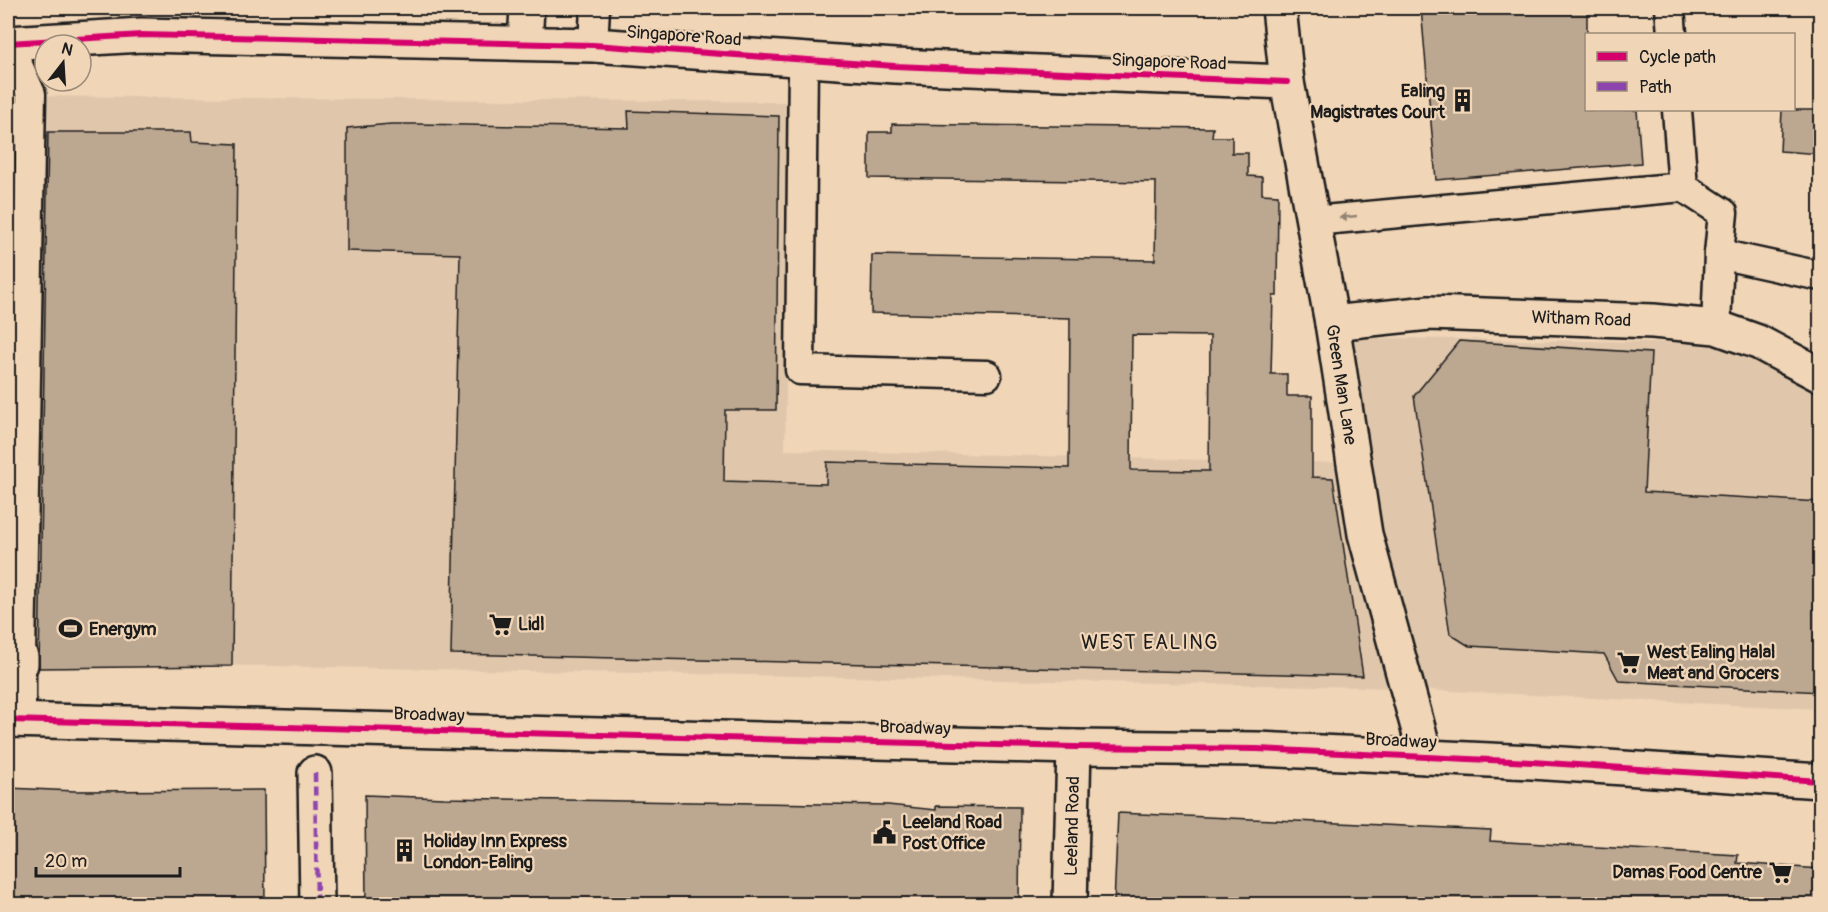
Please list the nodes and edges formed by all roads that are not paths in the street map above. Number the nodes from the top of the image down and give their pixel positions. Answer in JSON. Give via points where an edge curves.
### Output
{"nodes":[{"id":1,"x":527,"y":8,"type":"edge"},
{"id":2,"x":595,"y":8,"type":"edge"},
{"id":3,"x":1278,"y":8,"type":"edge"},
{"id":4,"x":1670,"y":8,"type":"edge"},
{"id":5,"x":1672,"y":33,"type":"edge"},
{"id":6,"x":8,"y":43,"type":"edge"},
{"id":7,"x":525,"y":43,"type":"junction"},
{"id":8,"x":593,"y":45,"type":"junction"},
{"id":9,"x":803,"y":60,"type":"junction"},
{"id":10,"x":1287,"y":82,"type":"junction"},
{"id":11,"x":1677,"y":111,"type":"edge"},
{"id":12,"x":1683,"y":187,"type":"junction"},
{"id":13,"x":1313,"y":221,"type":"junction"},
{"id":14,"x":1719,"y":254,"type":"junction"},
{"id":15,"x":1821,"y":276,"type":"edge"},
{"id":16,"x":1332,"y":323,"type":"junction"},
{"id":17,"x":1716,"y":327,"type":"junction"},
{"id":18,"x":987,"y":375,"type":"dead end"},
{"id":19,"x":1821,"y":375,"type":"edge"},
{"id":20,"x":14,"y":720,"type":"edge"},
{"id":21,"x":1074,"y":747,"type":"junction"},
{"id":22,"x":1426,"y":758,"type":"junction"},
{"id":23,"x":315,"y":773,"type":"dead end"},
{"id":24,"x":1821,"y":781,"type":"edge"},
{"id":25,"x":317,"y":904,"type":"edge"},
{"id":26,"x":1070,"y":904,"type":"edge"}],
"edges":[{"from":1,"to":7,"type":"street"},
{"from":2,"to":8,"type":"lane"},
{"from":3,"to":10,"type":"street","name":"Green Man Lane"},
{"from":4,"to":5,"type":"lane"},
{"from":6,"to":7,"type":"street","name":"Singapore Road","via":[[142,34]]},
{"from":6,"to":20,"type":"lane","via":[[31,94],[21,660]]},
{"from":7,"to":8,"type":"street","name":"Singapore Road"},
{"from":8,"to":9,"type":"street","name":"Singapore Road"},
{"from":9,"to":10,"type":"street","name":"Singapore Road"},
{"from":9,"to":18,"type":"lane","via":[[800,370]]},
{"from":10,"to":13,"type":"street","name":"Green Man Lane"},
{"from":11,"to":12,"type":"lane"},
{"from":12,"to":13,"type":"lane","one_way":true},
{"from":12,"to":14,"type":"lane","via":[[1723,213]]},
{"from":13,"to":16,"type":"street","name":"Green Man Lane"},
{"from":14,"to":15,"type":"lane"},
{"from":14,"to":17,"type":"lane"},
{"from":16,"to":17,"type":"street","name":"Witham Road","via":[[1429,313]]},
{"from":16,"to":22,"type":"street","name":"Green Man Lane","via":[[1365,534]]},
{"from":17,"to":19,"type":"street","name":"Witham Road","via":[[1758,342]]},
{"from":20,"to":21,"type":"street","name":"Broadway"},
{"from":21,"to":22,"type":"street","name":"Broadway","via":[[1257,749]]},
{"from":21,"to":26,"type":"street","name":"Leeland Road"},
{"from":22,"to":24,"type":"street","name":"Broadway"},
{"from":23,"to":25,"type":"street"}]}
